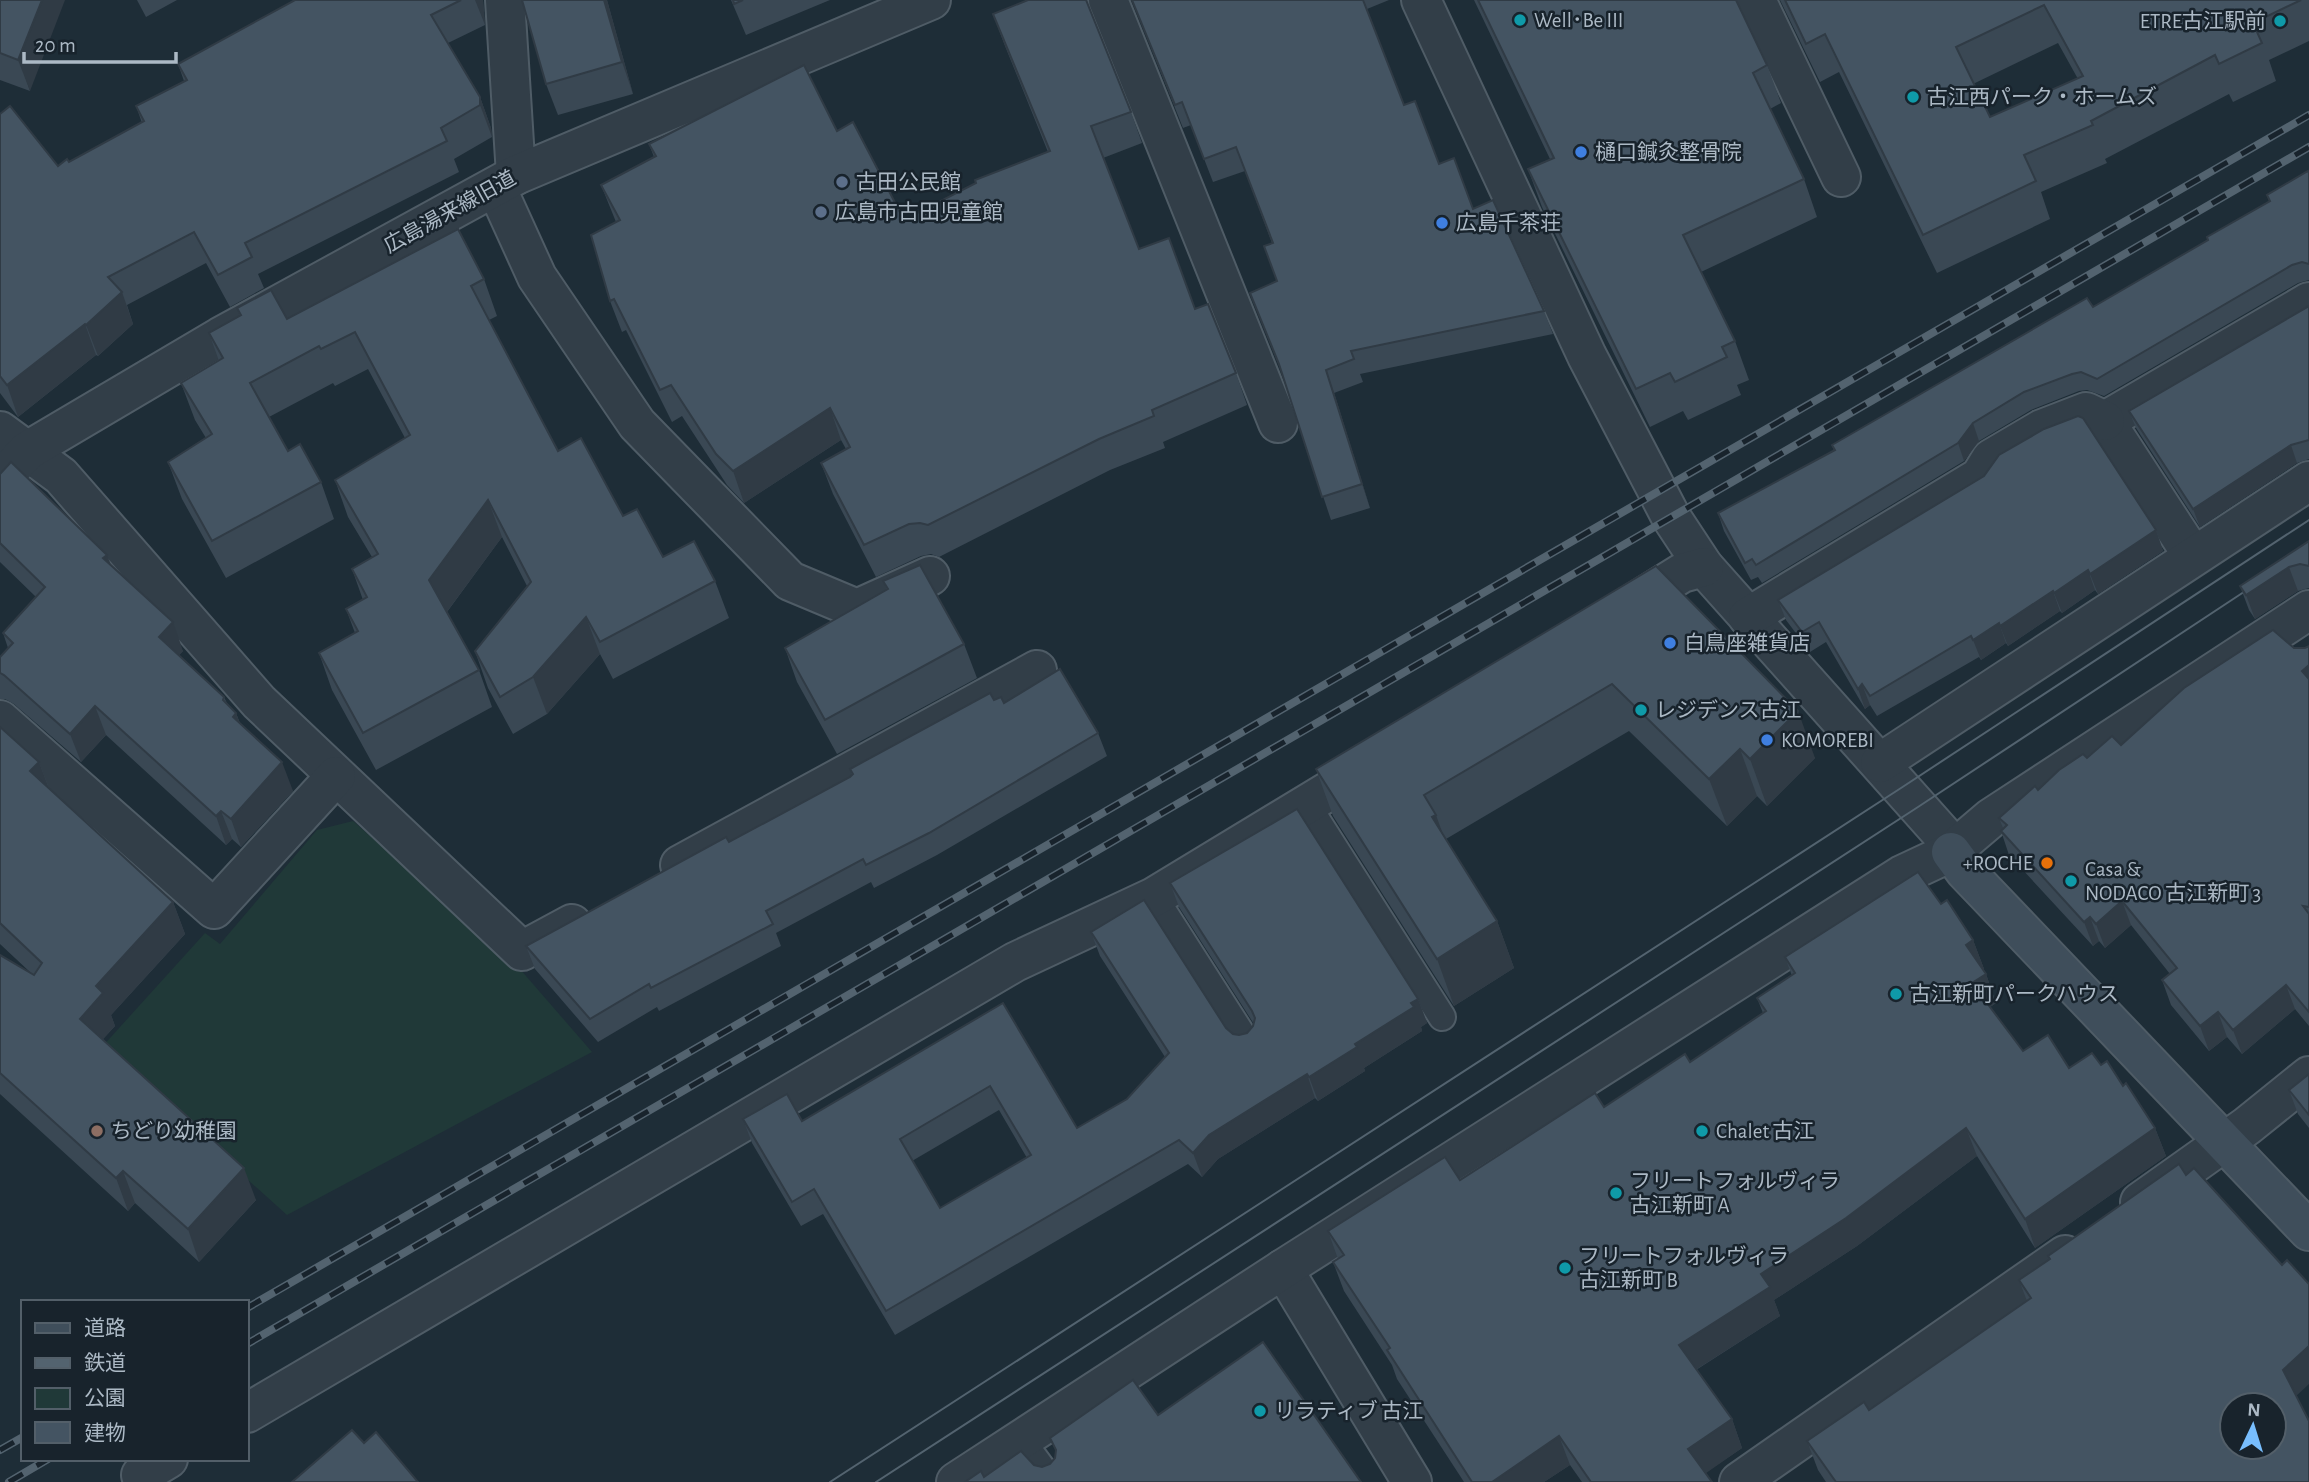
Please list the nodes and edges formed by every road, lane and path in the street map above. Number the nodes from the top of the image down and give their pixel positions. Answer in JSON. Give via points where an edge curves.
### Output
{"nodes":[{"id":1,"x":505,"y":0,"type":"edge"},
{"id":2,"x":931,"y":0,"type":"edge"},
{"id":3,"x":1108,"y":0,"type":"edge"},
{"id":4,"x":1421,"y":0,"type":"edge"},
{"id":5,"x":1756,"y":0,"type":"edge"},
{"id":6,"x":1841,"y":177,"type":"dead end"},
{"id":7,"x":506,"y":181,"type":"junction"},
{"id":8,"x":2309,"y":302,"type":"edge"},
{"id":9,"x":2105,"y":421,"type":"junction"},
{"id":10,"x":1278,"y":423,"type":"dead end"},
{"id":11,"x":14,"y":441,"type":"edge"},
{"id":12,"x":0,"y":481,"type":"edge"},
{"id":13,"x":2309,"y":481,"type":"edge"},
{"id":14,"x":2193,"y":556,"type":"junction"},
{"id":15,"x":1704,"y":567,"type":"junction"},
{"id":16,"x":930,"y":576,"type":"edge"},
{"id":17,"x":1748,"y":617,"type":"junction"},
{"id":18,"x":1600,"y":624,"type":"edge"},
{"id":19,"x":2301,"y":629,"type":"edge"},
{"id":20,"x":1037,"y":670,"type":"dead end"},
{"id":21,"x":0,"y":720,"type":"edge"},
{"id":22,"x":1401,"y":747,"type":"edge"},
{"id":23,"x":1880,"y":763,"type":"junction"},
{"id":24,"x":336,"y":776,"type":"junction"},
{"id":25,"x":1307,"y":805,"type":"junction"},
{"id":26,"x":1951,"y":852,"type":"junction"},
{"id":27,"x":644,"y":884,"type":"edge"},
{"id":28,"x":1154,"y":897,"type":"junction"},
{"id":29,"x":608,"y":904,"type":"edge"},
{"id":30,"x":1442,"y":1017,"type":"dead end"},
{"id":31,"x":1248,"y":1044,"type":"edge"},
{"id":32,"x":2309,"y":1076,"type":"edge"},
{"id":33,"x":2225,"y":1142,"type":"junction"},
{"id":34,"x":2309,"y":1231,"type":"edge"},
{"id":35,"x":1283,"y":1269,"type":"junction"},
{"id":36,"x":248,"y":1412,"type":"edge"},
{"id":37,"x":1021,"y":1440,"type":"junction"},
{"id":38,"x":956,"y":1482,"type":"edge"},
{"id":39,"x":1052,"y":1482,"type":"edge"},
{"id":40,"x":1412,"y":1482,"type":"edge"},
{"id":41,"x":1740,"y":1482,"type":"edge"}],
"edges":[{"from":1,"to":7,"type":"street"},
{"from":2,"to":7,"type":"street","name":"広島湯来線旧道"},
{"from":3,"to":10,"type":"street"},
{"from":4,"to":15,"type":"street","via":[[1587,356],[1671,517]]},
{"from":5,"to":6,"type":"street"},
{"from":7,"to":11,"type":"street","name":"広島湯来線旧道","via":[[220,337]]},
{"from":7,"to":16,"type":"street","via":[[537,277],[637,424],[790,581],[857,610]]},
{"from":8,"to":9,"type":"street"},
{"from":9,"to":14,"type":"street"},
{"from":9,"to":17,"type":"street","via":[[2086,412],[2042,429],[1991,458],[1980,477]]},
{"from":11,"to":12,"type":"street","name":"広島湯来線旧道"},
{"from":11,"to":24,"type":"street","via":[[61,477],[259,702]]},
{"from":13,"to":14,"type":"street"},
{"from":14,"to":23,"type":"street"},
{"from":15,"to":17,"type":"street"},
{"from":15,"to":18,"type":"street","via":[[1682,573]]},
{"from":17,"to":23,"type":"street"},
{"from":19,"to":26,"type":"street","via":[[1991,818]]},
{"from":20,"to":27,"type":"street"},
{"from":21,"to":24,"type":"street","via":[[214,909]]},
{"from":22,"to":25,"type":"street"},
{"from":23,"to":26,"type":"street","via":[[1944,836]]},
{"from":24,"to":29,"type":"street","via":[[522,951]]},
{"from":25,"to":28,"type":"street"},
{"from":25,"to":30,"type":"lane"},
{"from":26,"to":33,"type":"street"},
{"from":26,"to":35,"type":"street","via":[[1902,875]]},
{"from":28,"to":31,"type":"lane"},
{"from":28,"to":36,"type":"street","via":[[1015,962]]},
{"from":32,"to":33,"type":"street"},
{"from":33,"to":34,"type":"street"},
{"from":33,"to":41,"type":"street"},
{"from":35,"to":37,"type":"street"},
{"from":35,"to":40,"type":"street"},
{"from":37,"to":38,"type":"street"},
{"from":37,"to":39,"type":"lane"}]}
